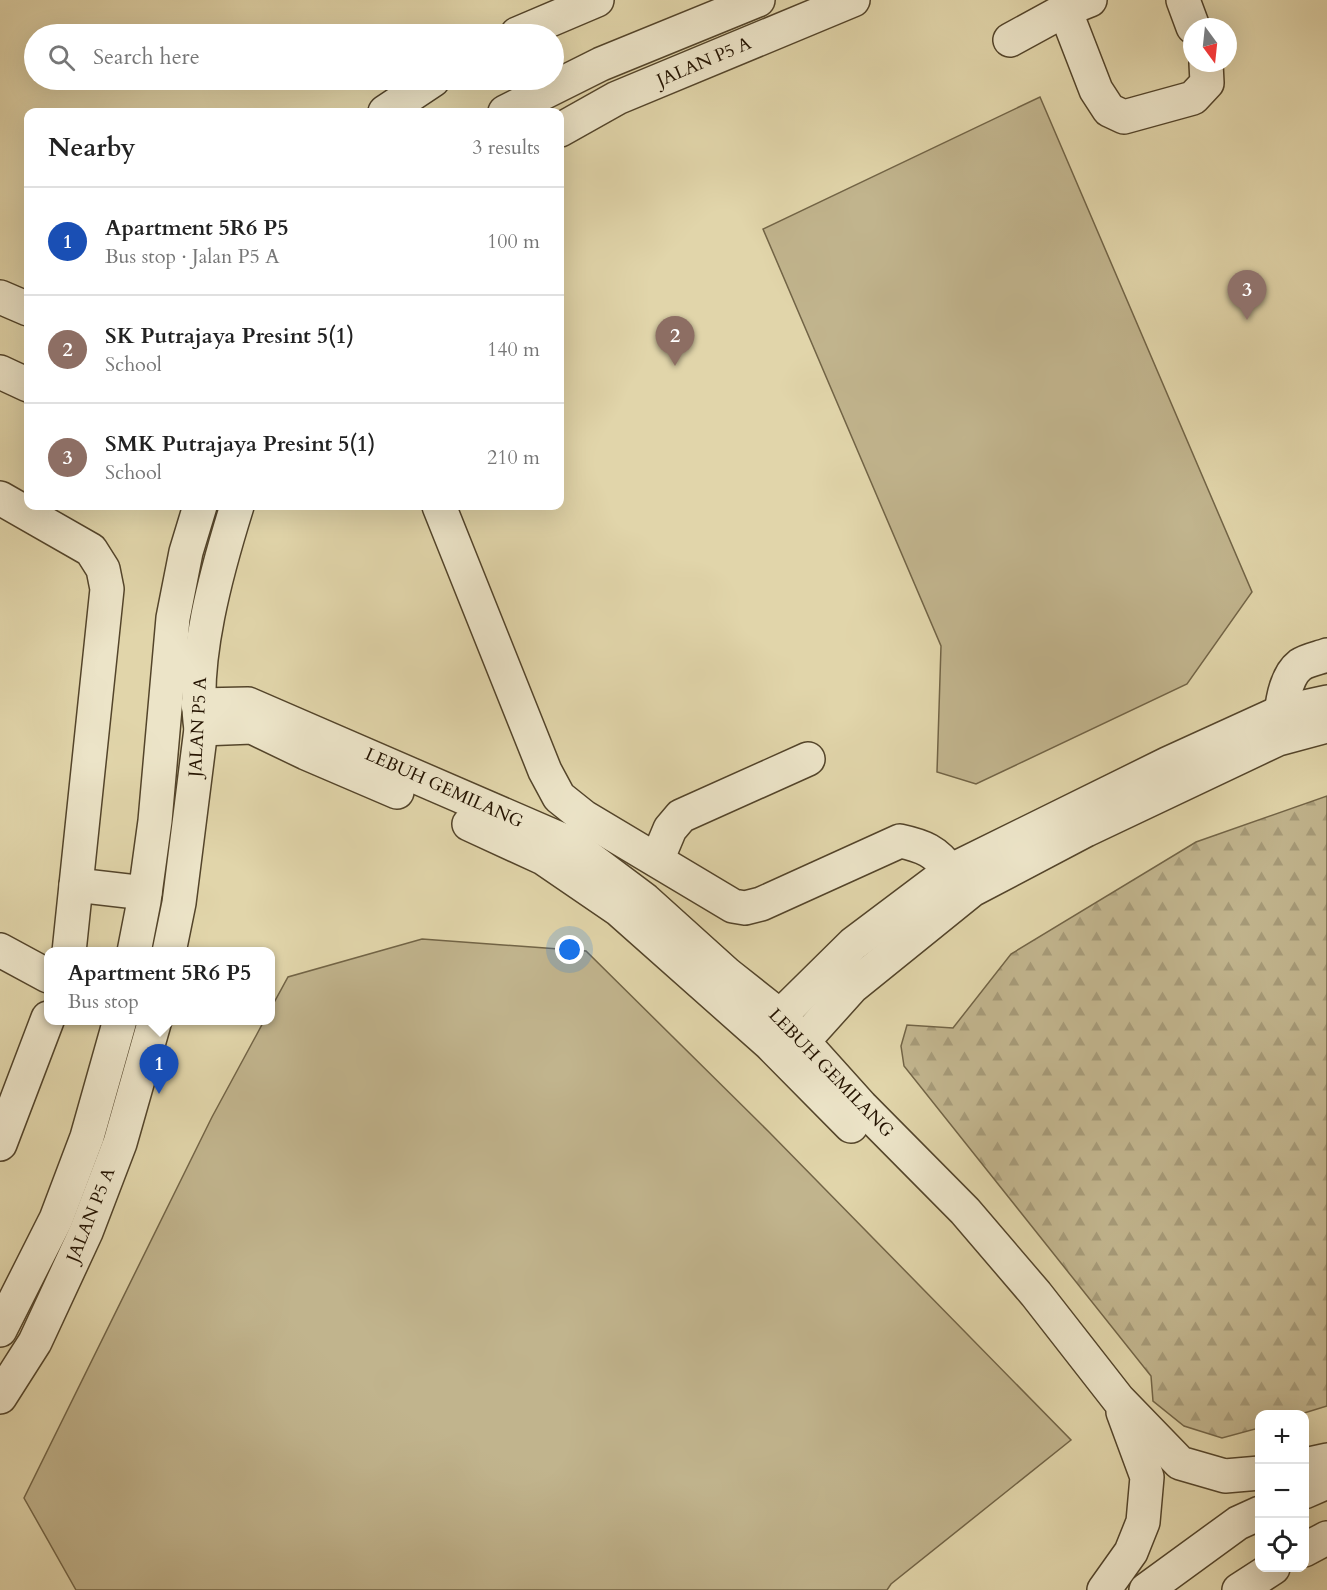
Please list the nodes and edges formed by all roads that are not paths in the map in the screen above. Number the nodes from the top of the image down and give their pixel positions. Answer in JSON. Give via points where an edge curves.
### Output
{"nodes":[{"id":1,"x":597,"y":0,"type":"edge"},
{"id":2,"x":758,"y":0,"type":"edge"},
{"id":3,"x":853,"y":0,"type":"edge"},
{"id":4,"x":1183,"y":0,"type":"edge"},
{"id":5,"x":1077,"y":5,"type":"edge"},
{"id":6,"x":1190,"y":18,"type":"edge"},
{"id":7,"x":541,"y":24,"type":"edge"},
{"id":8,"x":1010,"y":40,"type":"dead end"},
{"id":9,"x":1206,"y":72,"type":"edge"},
{"id":10,"x":564,"y":82,"type":"edge"},
{"id":11,"x":418,"y":90,"type":"edge"},
{"id":12,"x":549,"y":90,"type":"edge"},
{"id":13,"x":391,"y":108,"type":"edge"},
{"id":14,"x":513,"y":108,"type":"edge"},
{"id":15,"x":564,"y":128,"type":"edge"},
{"id":16,"x":0,"y":297,"type":"edge"},
{"id":17,"x":24,"y":307,"type":"edge"},
{"id":18,"x":0,"y":372,"type":"edge"},
{"id":19,"x":24,"y":383,"type":"edge"},
{"id":20,"x":0,"y":498,"type":"edge"},
{"id":21,"x":199,"y":510,"type":"edge"},
{"id":22,"x":236,"y":510,"type":"edge"},
{"id":23,"x":440,"y":510,"type":"edge"},
{"id":24,"x":1327,"y":656,"type":"edge"},
{"id":25,"x":1327,"y":702,"type":"edge"},
{"id":26,"x":200,"y":717,"type":"junction"},
{"id":27,"x":1280,"y":726,"type":"junction"},
{"id":28,"x":1327,"y":726,"type":"edge"},
{"id":29,"x":808,"y":759,"type":"dead end"},
{"id":30,"x":576,"y":830,"type":"junction"},
{"id":31,"x":657,"y":860,"type":"junction"},
{"id":32,"x":950,"y":871,"type":"junction"},
{"id":33,"x":76,"y":885,"type":"junction"},
{"id":34,"x":145,"y":893,"type":"junction"},
{"id":35,"x":69,"y":947,"type":"edge"},
{"id":36,"x":135,"y":947,"type":"edge"},
{"id":37,"x":170,"y":947,"type":"edge"},
{"id":38,"x":0,"y":950,"type":"edge"},
{"id":39,"x":44,"y":974,"type":"edge"},
{"id":40,"x":45,"y":1025,"type":"edge"},
{"id":41,"x":119,"y":1025,"type":"edge"},
{"id":42,"x":154,"y":1025,"type":"edge"},
{"id":43,"x":770,"y":1026,"type":"junction"},
{"id":44,"x":794,"y":1051,"type":"junction"},
{"id":45,"x":0,"y":1144,"type":"edge"},
{"id":46,"x":0,"y":1330,"type":"edge"},
{"id":47,"x":0,"y":1397,"type":"edge"},
{"id":48,"x":1118,"y":1399,"type":"junction"},
{"id":49,"x":1131,"y":1434,"type":"junction"},
{"id":50,"x":1327,"y":1460,"type":"edge"},
{"id":51,"x":1309,"y":1464,"type":"edge"},
{"id":52,"x":1255,"y":1473,"type":"edge"},
{"id":53,"x":1327,"y":1482,"type":"edge"},
{"id":54,"x":1309,"y":1490,"type":"edge"},
{"id":55,"x":1255,"y":1515,"type":"edge"},
{"id":56,"x":1327,"y":1538,"type":"edge"},
{"id":57,"x":1309,"y":1548,"type":"edge"},
{"id":58,"x":1267,"y":1572,"type":"edge"},
{"id":59,"x":1104,"y":1590,"type":"edge"},
{"id":60,"x":1146,"y":1590,"type":"edge"},
{"id":61,"x":1239,"y":1590,"type":"edge"}],
"edges":[{"from":1,"to":7,"type":"street"},
{"from":2,"to":10,"type":"street","name":"JALAN P5 A"},
{"from":3,"to":15,"type":"street","name":"JALAN P5 A","via":[[617,98]]},
{"from":4,"to":6,"type":"street"},
{"from":5,"to":8,"type":"street"},
{"from":5,"to":9,"type":"street","via":[[1096,90],[1108,110],[1124,117],[1193,98],[1206,83]]},
{"from":11,"to":13,"type":"street"},
{"from":12,"to":14,"type":"street","name":"JALAN P5 A"},
{"from":16,"to":17,"type":"street"},
{"from":18,"to":19,"type":"street"},
{"from":20,"to":33,"type":"street","via":[[91,550],[103,569],[106,590]]},
{"from":21,"to":34,"type":"street","name":"JALAN P5 A","via":[[173,618]]},
{"from":22,"to":26,"type":"street","name":"JALAN P5 A","via":[[205,632]]},
{"from":23,"to":30,"type":"street","via":[[544,771]]},
{"from":24,"to":27,"type":"street","via":[[1300,666],[1283,697]]},
{"from":25,"to":27,"type":"street"},
{"from":26,"to":30,"type":"street","name":"LEBUH GEMILANG","via":[[248,704]]},
{"from":26,"to":37,"type":"street","name":"JALAN P5 A"},
{"from":26,"to":43,"type":"street","via":[[252,727],[543,858],[619,910]]},
{"from":27,"to":28,"type":"street"},
{"from":27,"to":32,"type":"street","via":[[1156,769]]},
{"from":27,"to":44,"type":"street","via":[[972,890],[852,987]]},
{"from":29,"to":31,"type":"street","via":[[681,816],[670,829]]},
{"from":30,"to":31,"type":"street"},
{"from":30,"to":43,"type":"street","name":"LEBUH GEMILANG","via":[[645,900],[727,974]]},
{"from":31,"to":32,"type":"street","via":[[733,906],[745,908],[900,841],[922,846],[941,858]]},
{"from":32,"to":43,"type":"street","via":[[853,944]]},
{"from":33,"to":34,"type":"street"},
{"from":33,"to":35,"type":"street"},
{"from":34,"to":36,"type":"street","name":"JALAN P5 A"},
{"from":38,"to":39,"type":"street"},
{"from":40,"to":45,"type":"street"},
{"from":41,"to":46,"type":"street","name":"JALAN P5 A","via":[[76,1168],[56,1218]]},
{"from":42,"to":47,"type":"street","name":"JALAN P5 A","via":[[120,1143],[86,1232],[35,1342]]},
{"from":43,"to":44,"type":"street"},
{"from":44,"to":48,"type":"street","name":"LEBUH GEMILANG","via":[[861,1106],[965,1210]]},
{"from":44,"to":49,"type":"street"},
{"from":48,"to":49,"type":"street"},
{"from":48,"to":52,"type":"street","name":"LEBUH GEMILANG","via":[[1180,1463],[1225,1476]]},
{"from":49,"to":59,"type":"street","via":[[1147,1477],[1143,1521],[1131,1552]]},
{"from":50,"to":51,"type":"street"},
{"from":53,"to":54,"type":"street"},
{"from":55,"to":60,"type":"street","via":[[1238,1523]]},
{"from":56,"to":57,"type":"street"},
{"from":58,"to":61,"type":"street"}]}
